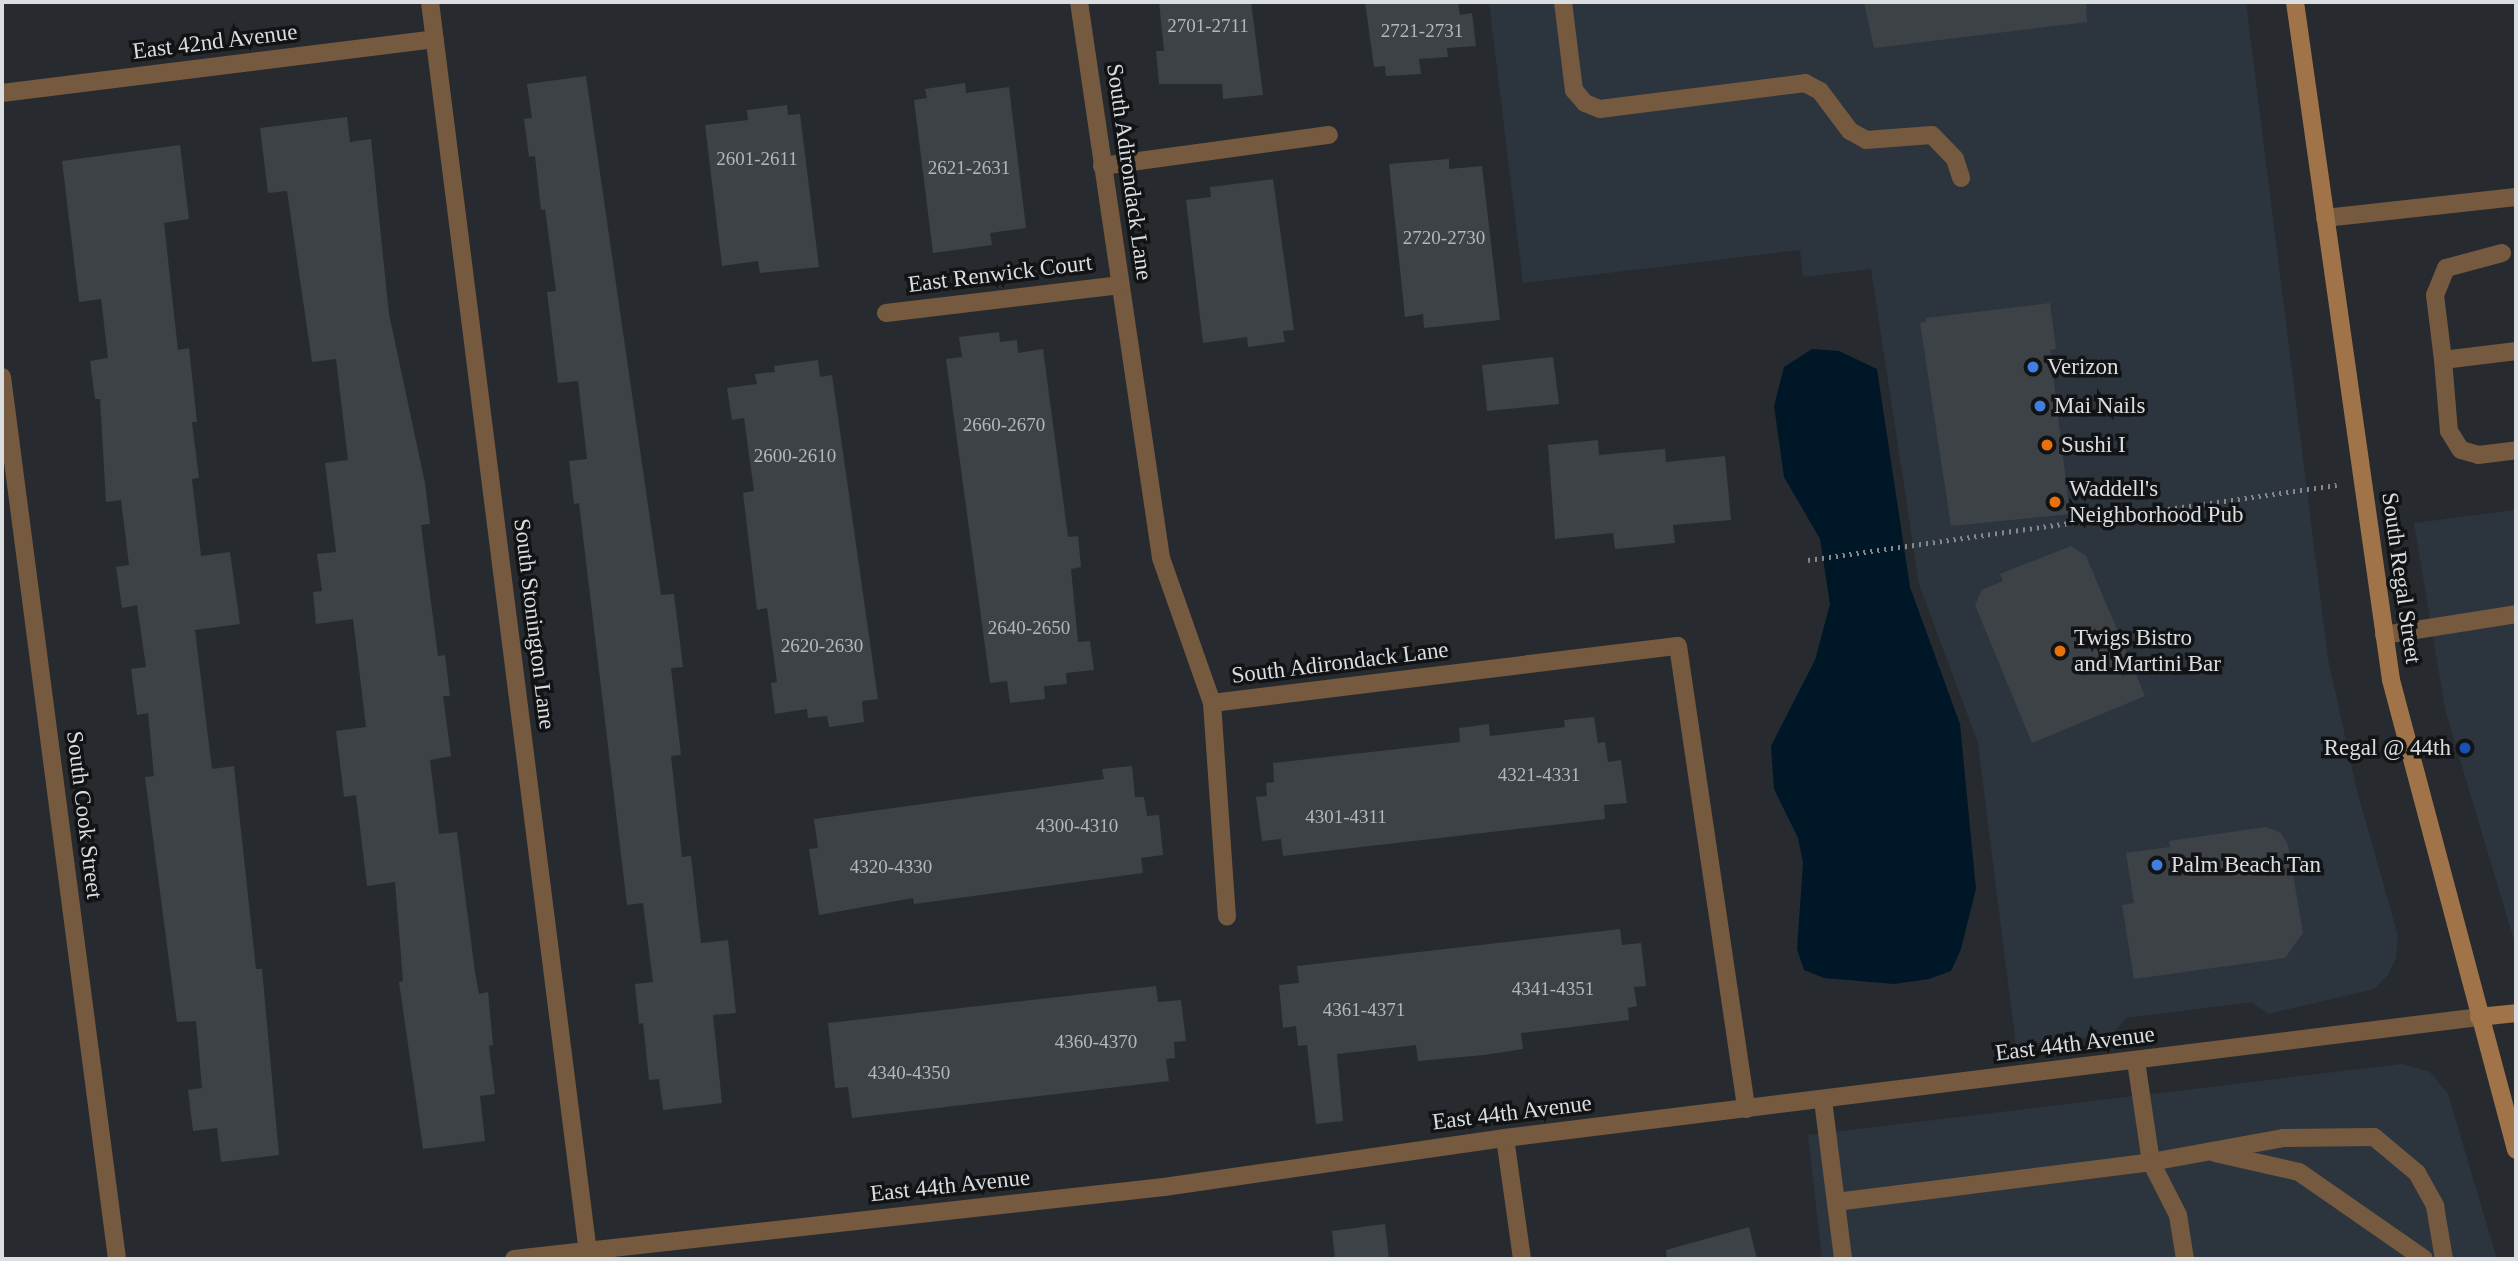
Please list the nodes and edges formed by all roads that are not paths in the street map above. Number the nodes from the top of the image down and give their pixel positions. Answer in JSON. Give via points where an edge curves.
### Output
{"nodes":[{"id":1,"x":430,"y":2,"type":"edge"},
{"id":2,"x":1079,"y":2,"type":"edge"},
{"id":3,"x":1563,"y":2,"type":"edge"},
{"id":4,"x":2295,"y":2,"type":"edge"},
{"id":5,"x":435,"y":39,"type":"junction"},
{"id":6,"x":2,"y":93,"type":"edge"},
{"id":7,"x":1329,"y":135,"type":"dead end"},
{"id":8,"x":1102,"y":166,"type":"junction"},
{"id":9,"x":1961,"y":178,"type":"dead end"},
{"id":10,"x":2516,"y":197,"type":"edge"},
{"id":11,"x":2325,"y":218,"type":"junction"},
{"id":12,"x":2502,"y":253,"type":"dead end"},
{"id":13,"x":1121,"y":285,"type":"junction"},
{"id":14,"x":886,"y":313,"type":"dead end"},
{"id":15,"x":2516,"y":351,"type":"edge"},
{"id":16,"x":2443,"y":360,"type":"junction"},
{"id":17,"x":2,"y":377,"type":"edge"},
{"id":18,"x":2516,"y":450,"type":"edge"},
{"id":19,"x":2516,"y":616,"type":"edge"},
{"id":20,"x":2384,"y":635,"type":"junction"},
{"id":21,"x":1212,"y":703,"type":"junction"},
{"id":22,"x":1227,"y":916,"type":"dead end"},
{"id":23,"x":2516,"y":1013,"type":"edge"},
{"id":24,"x":2479,"y":1017,"type":"junction"},
{"id":25,"x":2136,"y":1061,"type":"junction"},
{"id":26,"x":1823,"y":1100,"type":"junction"},
{"id":27,"x":1746,"y":1109,"type":"junction"},
{"id":28,"x":1505,"y":1138,"type":"junction"},
{"id":29,"x":2516,"y":1150,"type":"edge"},
{"id":30,"x":2206,"y":1152,"type":"junction"},
{"id":31,"x":2151,"y":1162,"type":"junction"},
{"id":32,"x":1836,"y":1202,"type":"junction"},
{"id":33,"x":588,"y":1251,"type":"junction"},
{"id":34,"x":117,"y":1259,"type":"edge"},
{"id":35,"x":514,"y":1259,"type":"edge"},
{"id":36,"x":1522,"y":1259,"type":"edge"},
{"id":37,"x":1843,"y":1259,"type":"edge"},
{"id":38,"x":2185,"y":1259,"type":"edge"},
{"id":39,"x":2424,"y":1259,"type":"edge"},
{"id":40,"x":2444,"y":1259,"type":"edge"}],
"edges":[{"from":1,"to":5,"type":"street","name":"South Stonington Lane"},
{"from":2,"to":8,"type":"street","name":"South Adirondack Lane"},
{"from":3,"to":9,"type":"street","via":[[1574,90],[1600,109],[1805,83],[1820,91],[1850,131],[1866,140],[1932,135],[1955,159]]},
{"from":4,"to":11,"type":"main road","name":"South Regal Street"},
{"from":5,"to":6,"type":"street","name":"East 42nd Avenue"},
{"from":5,"to":33,"type":"street","name":"South Stonington Lane"},
{"from":7,"to":8,"type":"street"},
{"from":8,"to":13,"type":"street","name":"South Adirondack Lane"},
{"from":10,"to":11,"type":"street"},
{"from":11,"to":20,"type":"main road","name":"South Regal Street"},
{"from":12,"to":16,"type":"street","via":[[2446,268],[2435,295]]},
{"from":13,"to":14,"type":"street","name":"East Renwick Court"},
{"from":13,"to":21,"type":"street","name":"South Adirondack Lane","via":[[1161,558]]},
{"from":15,"to":16,"type":"street"},
{"from":16,"to":18,"type":"street","via":[[2449,432],[2460,450],[2478,455]]},
{"from":17,"to":34,"type":"street","name":"South Cook Street"},
{"from":19,"to":20,"type":"street"},
{"from":20,"to":24,"type":"main road","name":"South Regal Street","via":[[2391,680]]},
{"from":21,"to":22,"type":"street"},
{"from":21,"to":27,"type":"street","name":"South Adirondack Lane","via":[[1678,646]]},
{"from":23,"to":24,"type":"main road","name":"East 44th Avenue"},
{"from":24,"to":25,"type":"street","name":"East 44th Avenue"},
{"from":24,"to":29,"type":"main road","name":"South Regal Street"},
{"from":25,"to":26,"type":"street","name":"East 44th Avenue"},
{"from":25,"to":31,"type":"street"},
{"from":26,"to":27,"type":"street","name":"East 44th Avenue"},
{"from":26,"to":32,"type":"street"},
{"from":27,"to":28,"type":"street","name":"East 44th Avenue"},
{"from":28,"to":33,"type":"street","name":"East 44th Avenue","via":[[1164,1186]]},
{"from":28,"to":36,"type":"street"},
{"from":30,"to":31,"type":"street"},
{"from":30,"to":39,"type":"street","via":[[2299,1172]]},
{"from":30,"to":40,"type":"street","via":[[2283,1138],[2374,1137],[2417,1173],[2435,1206]]},
{"from":31,"to":32,"type":"street"},
{"from":31,"to":38,"type":"street","via":[[2178,1215]]},
{"from":32,"to":37,"type":"street"},
{"from":33,"to":35,"type":"street","name":"East 44th Avenue"}]}
